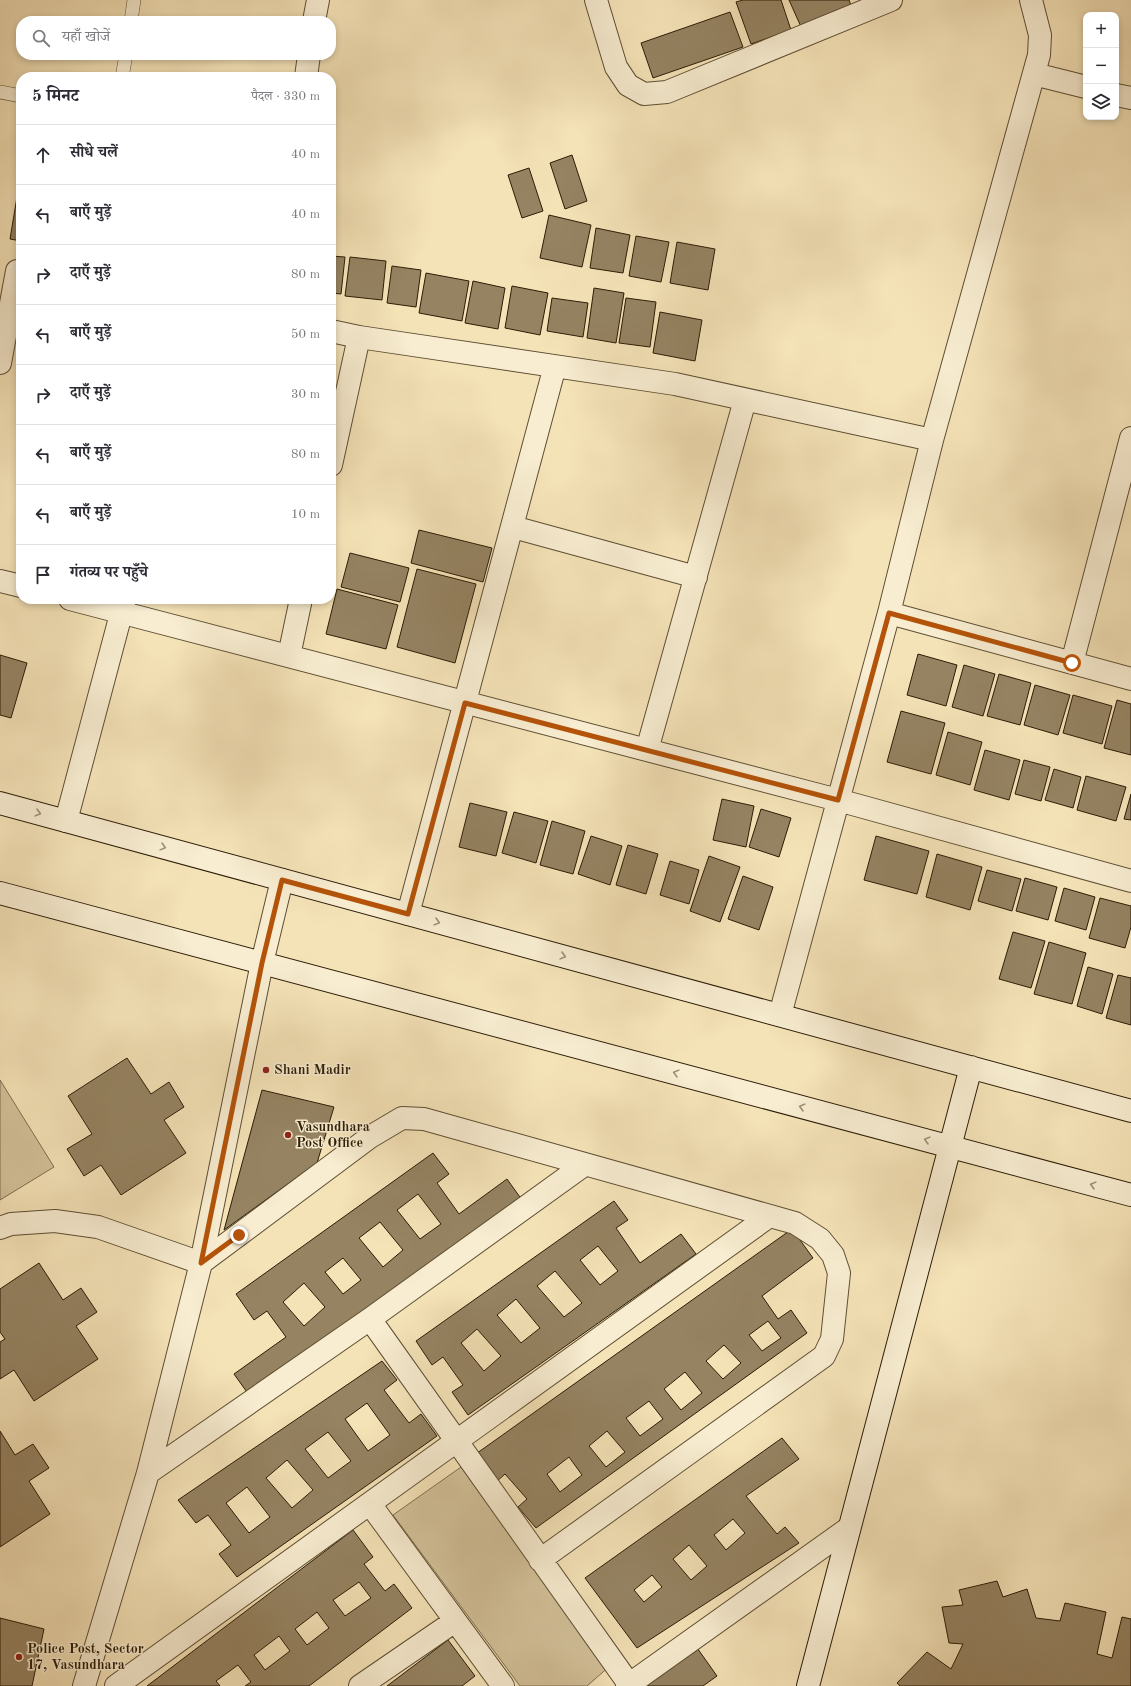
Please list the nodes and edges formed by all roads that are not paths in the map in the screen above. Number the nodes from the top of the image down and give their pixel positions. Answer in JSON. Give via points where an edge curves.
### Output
{"nodes":[{"id":1,"x":134,"y":0,"type":"edge"},
{"id":2,"x":318,"y":0,"type":"edge"},
{"id":3,"x":596,"y":0,"type":"edge"},
{"id":4,"x":891,"y":0,"type":"edge"},
{"id":5,"x":1031,"y":0,"type":"edge"},
{"id":6,"x":858,"y":6,"type":"edge"},
{"id":7,"x":132,"y":16,"type":"edge"},
{"id":8,"x":315,"y":16,"type":"edge"},
{"id":9,"x":125,"y":60,"type":"edge"},
{"id":10,"x":308,"y":60,"type":"edge"},
{"id":11,"x":123,"y":72,"type":"edge"},
{"id":12,"x":307,"y":72,"type":"edge"},
{"id":13,"x":1034,"y":74,"type":"junction"},
{"id":14,"x":1083,"y":86,"type":"edge"},
{"id":15,"x":0,"y":92,"type":"edge"},
{"id":16,"x":16,"y":95,"type":"edge"},
{"id":17,"x":1119,"y":96,"type":"edge"},
{"id":18,"x":1131,"y":98,"type":"edge"},
{"id":19,"x":13,"y":270,"type":"edge"},
{"id":20,"x":336,"y":332,"type":"edge"},
{"id":21,"x":359,"y":337,"type":"junction"},
{"id":22,"x":0,"y":363,"type":"edge"},
{"id":23,"x":555,"y":366,"type":"junction"},
{"id":24,"x":745,"y":400,"type":"junction"},
{"id":25,"x":1131,"y":438,"type":"edge"},
{"id":26,"x":932,"y":440,"type":"junction"},
{"id":27,"x":336,"y":442,"type":"edge"},
{"id":28,"x":513,"y":526,"type":"junction"},
{"id":29,"x":696,"y":577,"type":"junction"},
{"id":30,"x":0,"y":581,"type":"edge"},
{"id":31,"x":16,"y":585,"type":"edge"},
{"id":32,"x":109,"y":604,"type":"edge"},
{"id":33,"x":300,"y":604,"type":"edge"},
{"id":34,"x":124,"y":606,"type":"edge"},
{"id":35,"x":889,"y":613,"type":"junction"},
{"id":36,"x":289,"y":656,"type":"junction"},
{"id":37,"x":1072,"y":663,"type":"junction"},
{"id":38,"x":1131,"y":679,"type":"edge"},
{"id":39,"x":465,"y":703,"type":"junction"},
{"id":40,"x":647,"y":750,"type":"junction"},
{"id":41,"x":838,"y":800,"type":"junction"},
{"id":42,"x":0,"y":803,"type":"edge"},
{"id":43,"x":66,"y":821,"type":"junction"},
{"id":44,"x":282,"y":880,"type":"junction"},
{"id":45,"x":1131,"y":881,"type":"edge"},
{"id":46,"x":0,"y":893,"type":"edge"},
{"id":47,"x":408,"y":914,"type":"junction"},
{"id":48,"x":262,"y":963,"type":"junction"},
{"id":49,"x":780,"y":1016,"type":"junction"},
{"id":50,"x":971,"y":1067,"type":"junction"},
{"id":51,"x":1131,"y":1110,"type":"edge"},
{"id":52,"x":950,"y":1146,"type":"junction"},
{"id":53,"x":584,"y":1165,"type":"junction"},
{"id":54,"x":1131,"y":1195,"type":"edge"},
{"id":55,"x":768,"y":1217,"type":"junction"},
{"id":56,"x":0,"y":1228,"type":"edge"},
{"id":57,"x":201,"y":1263,"type":"junction"},
{"id":58,"x":370,"y":1319,"type":"junction"},
{"id":59,"x":456,"y":1441,"type":"junction"},
{"id":60,"x":148,"y":1472,"type":"junction"},
{"id":61,"x":370,"y":1504,"type":"junction"},
{"id":62,"x":849,"y":1528,"type":"junction"},
{"id":63,"x":540,"y":1560,"type":"junction"},
{"id":64,"x":455,"y":1621,"type":"junction"},
{"id":65,"x":628,"y":1685,"type":"edge"},
{"id":66,"x":84,"y":1686,"type":"edge"},
{"id":67,"x":116,"y":1686,"type":"edge"},
{"id":68,"x":360,"y":1686,"type":"edge"},
{"id":69,"x":503,"y":1686,"type":"edge"},
{"id":70,"x":808,"y":1686,"type":"edge"}],
"edges":[{"from":1,"to":7,"type":"lane"},
{"from":2,"to":8,"type":"street"},
{"from":3,"to":6,"type":"street","via":[[616,67],[628,85],[644,94],[667,92]]},
{"from":4,"to":6,"type":"street"},
{"from":5,"to":13,"type":"street","via":[[1040,35],[1039,55]]},
{"from":9,"to":11,"type":"lane"},
{"from":10,"to":12,"type":"street"},
{"from":13,"to":14,"type":"street"},
{"from":13,"to":26,"type":"street"},
{"from":15,"to":16,"type":"lane"},
{"from":17,"to":18,"type":"street"},
{"from":19,"to":22,"type":"street"},
{"from":20,"to":21,"type":"street"},
{"from":21,"to":23,"type":"street"},
{"from":21,"to":27,"type":"street"},
{"from":23,"to":24,"type":"street","via":[[675,384]]},
{"from":23,"to":28,"type":"street"},
{"from":24,"to":26,"type":"street"},
{"from":24,"to":29,"type":"street"},
{"from":25,"to":37,"type":"street"},
{"from":26,"to":35,"type":"street"},
{"from":28,"to":29,"type":"street"},
{"from":28,"to":39,"type":"street"},
{"from":29,"to":40,"type":"street"},
{"from":30,"to":31,"type":"street"},
{"from":32,"to":34,"type":"street"},
{"from":33,"to":36,"type":"street"},
{"from":34,"to":36,"type":"street"},
{"from":34,"to":43,"type":"street"},
{"from":35,"to":37,"type":"street"},
{"from":35,"to":41,"type":"street"},
{"from":36,"to":39,"type":"street"},
{"from":37,"to":38,"type":"street"},
{"from":39,"to":40,"type":"street"},
{"from":39,"to":47,"type":"street"},
{"from":40,"to":41,"type":"street"},
{"from":41,"to":45,"type":"street"},
{"from":41,"to":49,"type":"street"},
{"from":42,"to":43,"type":"street","one_way":true},
{"from":43,"to":44,"type":"street","one_way":true},
{"from":44,"to":47,"type":"street"},
{"from":44,"to":48,"type":"street"},
{"from":46,"to":48,"type":"street"},
{"from":47,"to":49,"type":"street","one_way":true},
{"from":52,"to":48,"type":"street","one_way":true},
{"from":48,"to":57,"type":"street"},
{"from":49,"to":50,"type":"street"},
{"from":50,"to":51,"type":"street"},
{"from":50,"to":52,"type":"street"},
{"from":54,"to":52,"type":"street","one_way":true},
{"from":52,"to":62,"type":"street"},
{"from":53,"to":55,"type":"street"},
{"from":53,"to":57,"type":"street","via":[[424,1119],[402,1118],[370,1137]]},
{"from":53,"to":58,"type":"street"},
{"from":55,"to":59,"type":"street"},
{"from":55,"to":63,"type":"street","via":[[795,1223],[820,1239],[833,1255],[839,1273],[832,1339],[828,1349],[816,1362]]},
{"from":56,"to":57,"type":"street","via":[[11,1224],[55,1221],[98,1227]]},
{"from":57,"to":60,"type":"street"},
{"from":58,"to":59,"type":"street"},
{"from":58,"to":60,"type":"street"},
{"from":59,"to":61,"type":"street"},
{"from":59,"to":63,"type":"street"},
{"from":60,"to":66,"type":"street"},
{"from":61,"to":64,"type":"street"},
{"from":61,"to":67,"type":"street"},
{"from":62,"to":65,"type":"street"},
{"from":62,"to":70,"type":"street"},
{"from":63,"to":65,"type":"street"},
{"from":64,"to":68,"type":"street"},
{"from":64,"to":69,"type":"street"}]}
